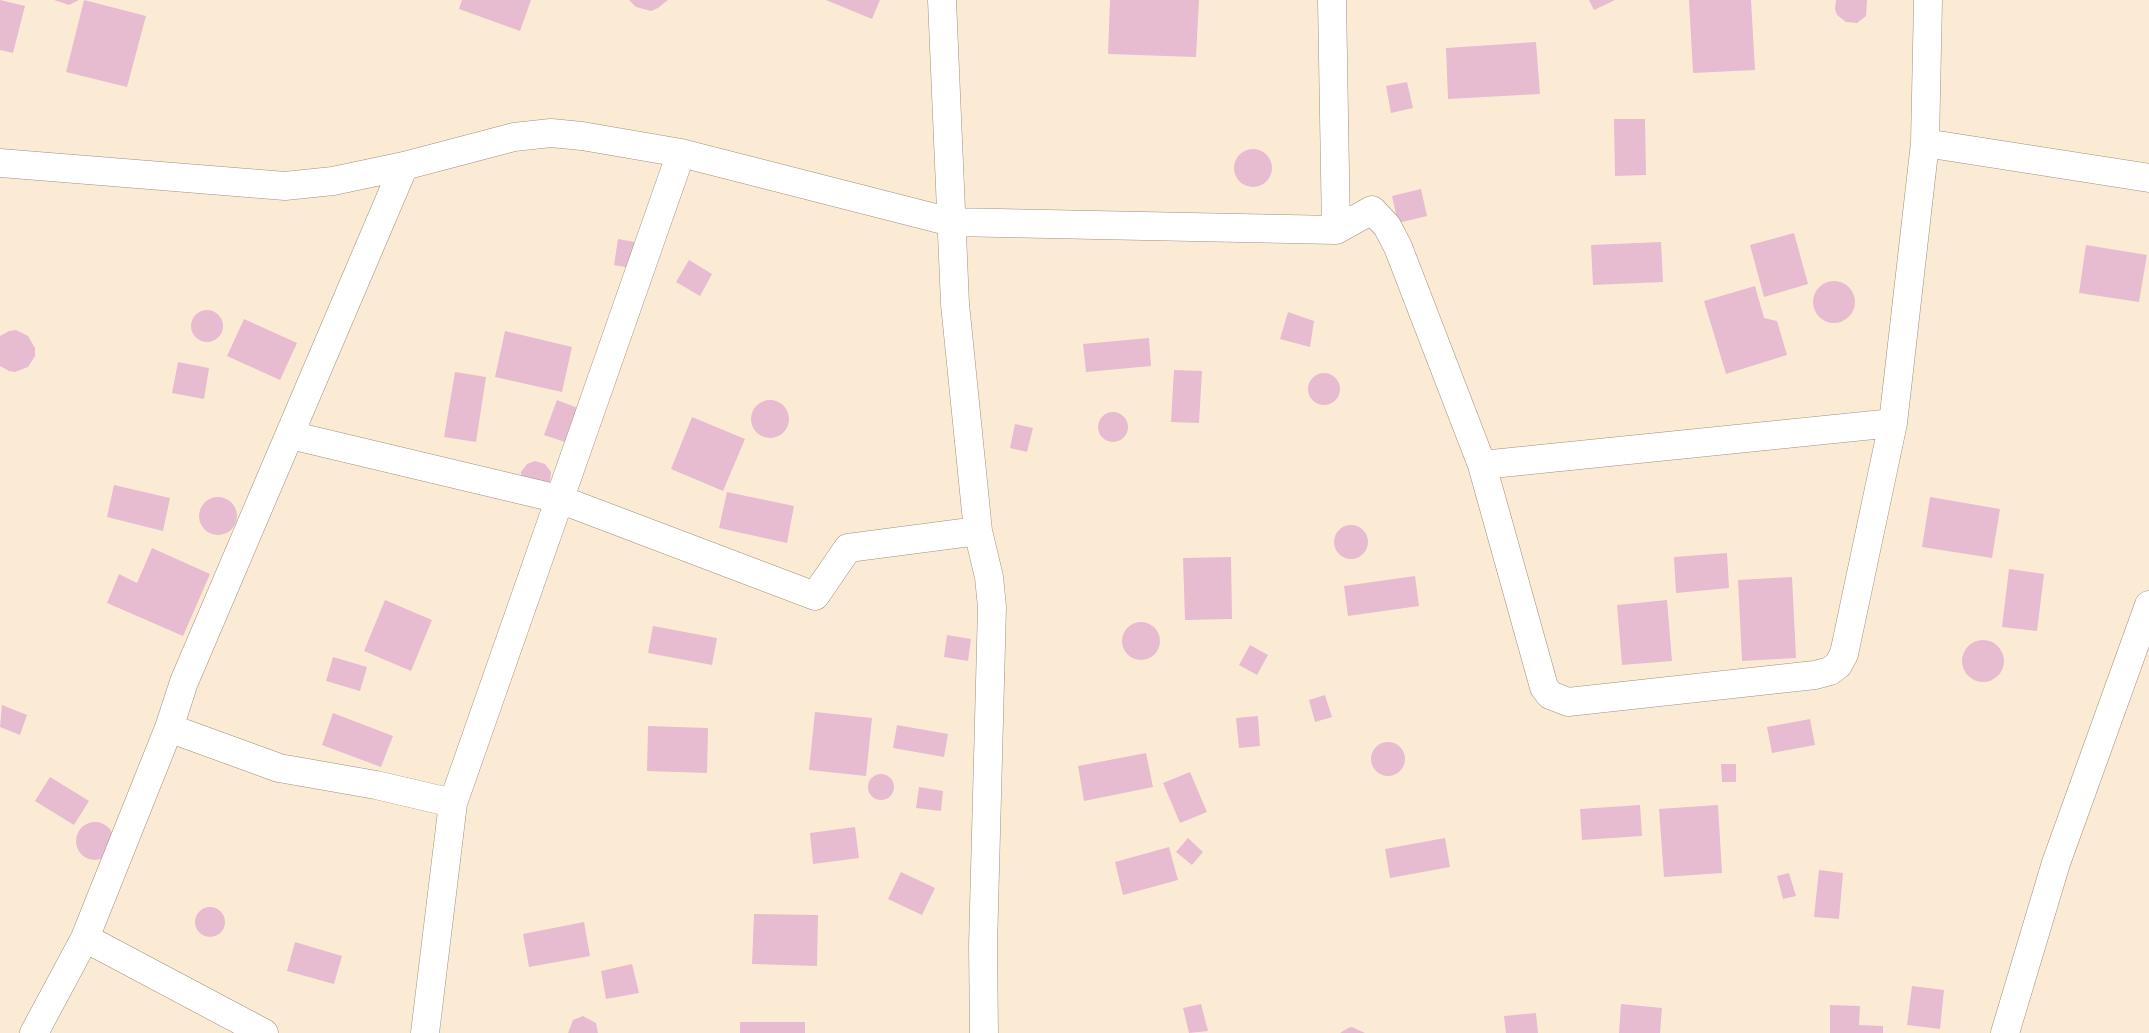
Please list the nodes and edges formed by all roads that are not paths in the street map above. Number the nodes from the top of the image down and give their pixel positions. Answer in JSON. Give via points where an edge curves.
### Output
{"nodes":[{"id":1,"x":942,"y":0,"type":"edge"},
{"id":2,"x":1332,"y":0,"type":"edge"},
{"id":3,"x":1928,"y":0,"type":"edge"},
{"id":4,"x":1925,"y":143,"type":"junction"},
{"id":5,"x":681,"y":153,"type":"junction"},
{"id":6,"x":0,"y":164,"type":"edge"},
{"id":7,"x":404,"y":166,"type":"junction"},
{"id":8,"x":2149,"y":178,"type":"edge"},
{"id":9,"x":952,"y":222,"type":"junction"},
{"id":10,"x":1336,"y":230,"type":"junction"},
{"id":11,"x":1892,"y":423,"type":"junction"},
{"id":12,"x":290,"y":435,"type":"junction"},
{"id":13,"x":1482,"y":465,"type":"junction"},
{"id":14,"x":559,"y":499,"type":"junction"},
{"id":15,"x":978,"y":531,"type":"junction"},
{"id":16,"x":2149,"y":605,"type":"edge"},
{"id":17,"x":169,"y":728,"type":"junction"},
{"id":18,"x":453,"y":803,"type":"junction"},
{"id":19,"x":85,"y":938,"type":"junction"},
{"id":20,"x":34,"y":1033,"type":"edge"},
{"id":21,"x":264,"y":1033,"type":"edge"},
{"id":22,"x":425,"y":1033,"type":"edge"},
{"id":23,"x":984,"y":1033,"type":"edge"},
{"id":24,"x":2005,"y":1033,"type":"edge"}],
"edges":[{"from":1,"to":9,"type":"street"},
{"from":2,"to":10,"type":"street"},
{"from":3,"to":4,"type":"street"},
{"from":4,"to":8,"type":"street"},
{"from":4,"to":11,"type":"street"},
{"from":5,"to":7,"type":"street","via":[[551,133],[514,137]]},
{"from":5,"to":9,"type":"street"},
{"from":5,"to":14,"type":"street"},
{"from":6,"to":7,"type":"street","via":[[285,186],[333,181]]},
{"from":7,"to":12,"type":"street"},
{"from":9,"to":10,"type":"street"},
{"from":9,"to":15,"type":"street","via":[[955,304]]},
{"from":10,"to":13,"type":"street","via":[[1372,210],[1388,226]]},
{"from":11,"to":13,"type":"street"},
{"from":11,"to":13,"type":"street","via":[[1844,654],[1838,665],[1814,675],[1568,702],[1550,695],[1544,687]]},
{"from":12,"to":14,"type":"street"},
{"from":12,"to":17,"type":"street","via":[[184,682]]},
{"from":14,"to":15,"type":"street","via":[[815,596],[848,548]]},
{"from":14,"to":18,"type":"street"},
{"from":15,"to":23,"type":"street","via":[[992,607],[983,946]]},
{"from":16,"to":24,"type":"street","via":[[2056,863]]},
{"from":17,"to":18,"type":"street","via":[[279,768]]},
{"from":17,"to":19,"type":"street"},
{"from":18,"to":22,"type":"street"},
{"from":19,"to":20,"type":"street"},
{"from":19,"to":21,"type":"street"}]}
